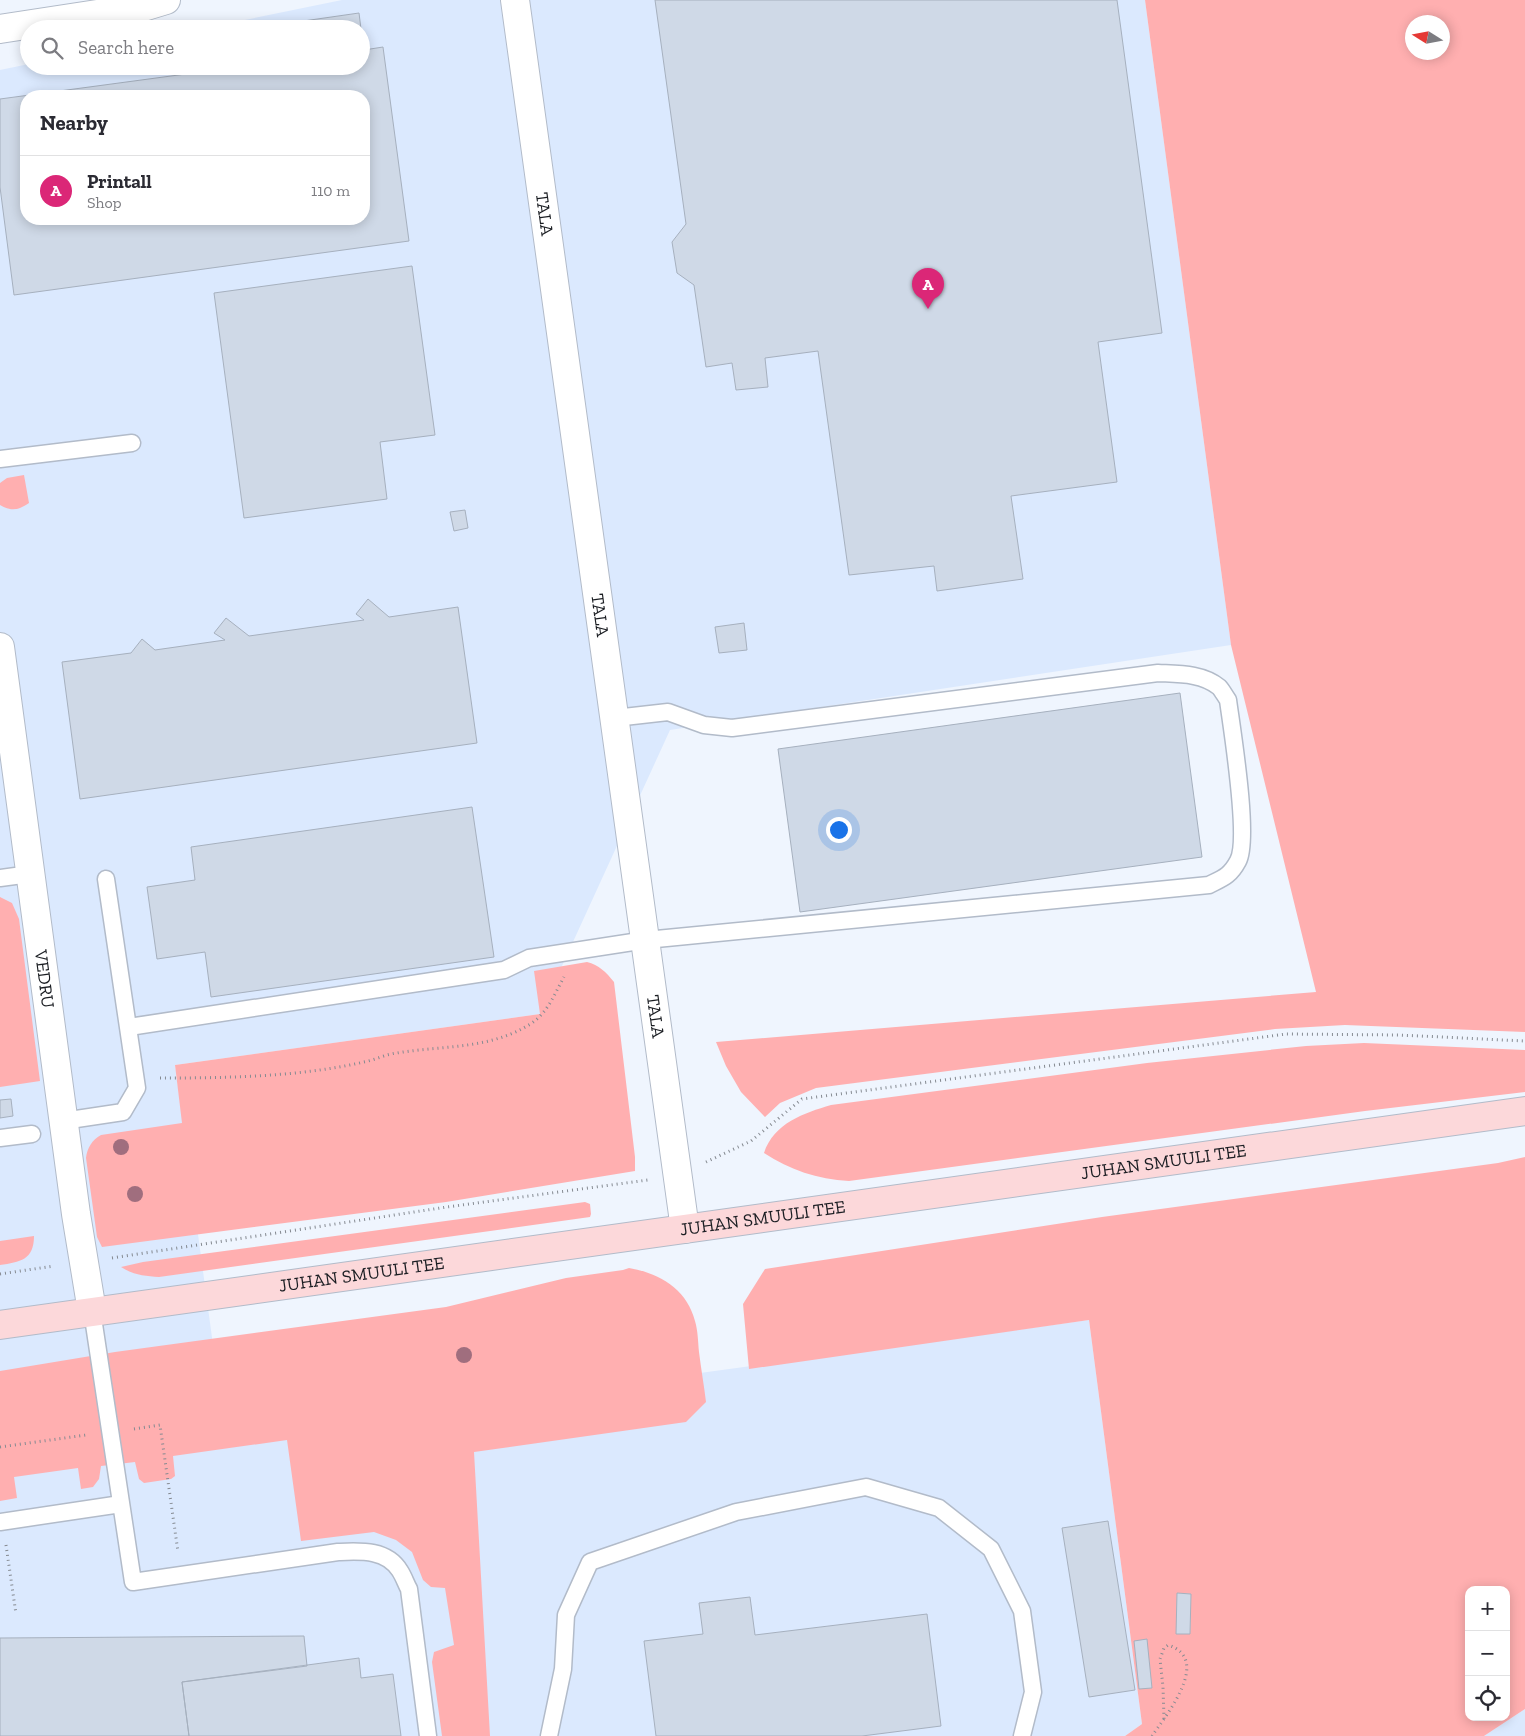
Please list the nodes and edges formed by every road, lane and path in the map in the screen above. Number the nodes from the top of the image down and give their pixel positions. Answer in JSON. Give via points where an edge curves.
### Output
{"nodes":[{"id":1,"x":166,"y":0,"type":"edge"},
{"id":2,"x":515,"y":0,"type":"edge"},
{"id":3,"x":58,"y":20,"type":"edge"},
{"id":4,"x":20,"y":26,"type":"edge"},
{"id":5,"x":0,"y":29,"type":"edge"},
{"id":6,"x":132,"y":443,"type":"dead end"},
{"id":7,"x":0,"y":459,"type":"edge"},
{"id":8,"x":0,"y":646,"type":"edge"},
{"id":9,"x":2,"y":682,"type":"edge"},
{"id":10,"x":615,"y":718,"type":"junction"},
{"id":11,"x":30,"y":874,"type":"junction"},
{"id":12,"x":0,"y":878,"type":"edge"},
{"id":13,"x":106,"y":879,"type":"dead end"},
{"id":14,"x":646,"y":940,"type":"junction"},
{"id":15,"x":580,"y":950,"type":"junction"},
{"id":16,"x":129,"y":1027,"type":"junction"},
{"id":17,"x":1525,"y":1041,"type":"edge"},
{"id":18,"x":136,"y":1077,"type":"junction"},
{"id":19,"x":1525,"y":1111,"type":"edge"},
{"id":20,"x":63,"y":1121,"type":"junction"},
{"id":21,"x":32,"y":1134,"type":"dead end"},
{"id":22,"x":0,"y":1138,"type":"edge"},
{"id":23,"x":678,"y":1176,"type":"junction"},
{"id":24,"x":685,"y":1230,"type":"junction"},
{"id":25,"x":84,"y":1262,"type":"junction"},
{"id":26,"x":0,"y":1274,"type":"edge"},
{"id":27,"x":92,"y":1311,"type":"junction"},
{"id":28,"x":0,"y":1325,"type":"edge"},
{"id":29,"x":121,"y":1504,"type":"junction"},
{"id":30,"x":1,"y":1522,"type":"edge"},
{"id":31,"x":16,"y":1614,"type":"dead end"},
{"id":32,"x":1164,"y":1719,"type":"junction"},
{"id":33,"x":428,"y":1736,"type":"edge"},
{"id":34,"x":549,"y":1736,"type":"edge"},
{"id":35,"x":1022,"y":1736,"type":"edge"},
{"id":36,"x":1152,"y":1736,"type":"edge"}],
"edges":[{"from":1,"to":3,"type":"street","via":[[143,7]]},
{"from":2,"to":10,"type":"street","name":"TALA"},
{"from":4,"to":5,"type":"street"},
{"from":6,"to":7,"type":"lane"},
{"from":8,"to":9,"type":"street","name":"VEDRU"},
{"from":9,"to":11,"type":"street","name":"VEDRU"},
{"from":10,"to":14,"type":"street","name":"TALA"},
{"from":10,"to":14,"type":"lane","via":[[668,712],[704,725],[732,728],[1158,673],[1205,679],[1219,687],[1228,700],[1243,843],[1230,874],[1209,884]]},
{"from":11,"to":12,"type":"lane"},
{"from":11,"to":20,"type":"street","name":"VEDRU"},
{"from":13,"to":16,"type":"lane"},
{"from":14,"to":15,"type":"lane"},
{"from":14,"to":23,"type":"street","name":"TALA"},
{"from":15,"to":16,"type":"lane","via":[[529,958],[504,970]]},
{"from":15,"to":18,"type":"path","via":[[542,1015],[502,1038],[474,1045],[394,1053],[364,1062],[298,1073],[218,1078]]},
{"from":16,"to":18,"type":"lane"},
{"from":17,"to":23,"type":"path","via":[[1286,1034],[802,1099],[751,1141]]},
{"from":18,"to":20,"type":"lane","via":[[137,1088],[122,1112]]},
{"from":19,"to":24,"type":"main road","name":"JUHAN SMUULI TEE"},
{"from":20,"to":25,"type":"street","name":"VEDRU"},
{"from":21,"to":22,"type":"lane"},
{"from":23,"to":24,"type":"street","name":"TALA"},
{"from":23,"to":25,"type":"path"},
{"from":24,"to":27,"type":"main road","name":"JUHAN SMUULI TEE"},
{"from":25,"to":26,"type":"path"},
{"from":25,"to":27,"type":"street","name":"VEDRU"},
{"from":27,"to":28,"type":"main road","name":"JUHAN SMUULI TEE"},
{"from":27,"to":29,"type":"lane"},
{"from":29,"to":30,"type":"lane"},
{"from":29,"to":33,"type":"lane","via":[[133,1582],[338,1552],[364,1551],[385,1556],[400,1570],[409,1590]]},
{"from":30,"to":31,"type":"path"},
{"from":32,"to":32,"type":"path","via":[[1184,1685],[1187,1665],[1184,1654],[1168,1645],[1160,1659]]},
{"from":32,"to":36,"type":"path"},
{"from":34,"to":35,"type":"lane","via":[[563,1669],[566,1615],[590,1562],[736,1512],[866,1487],[939,1508],[991,1549],[1022,1611],[1033,1692]]}]}
